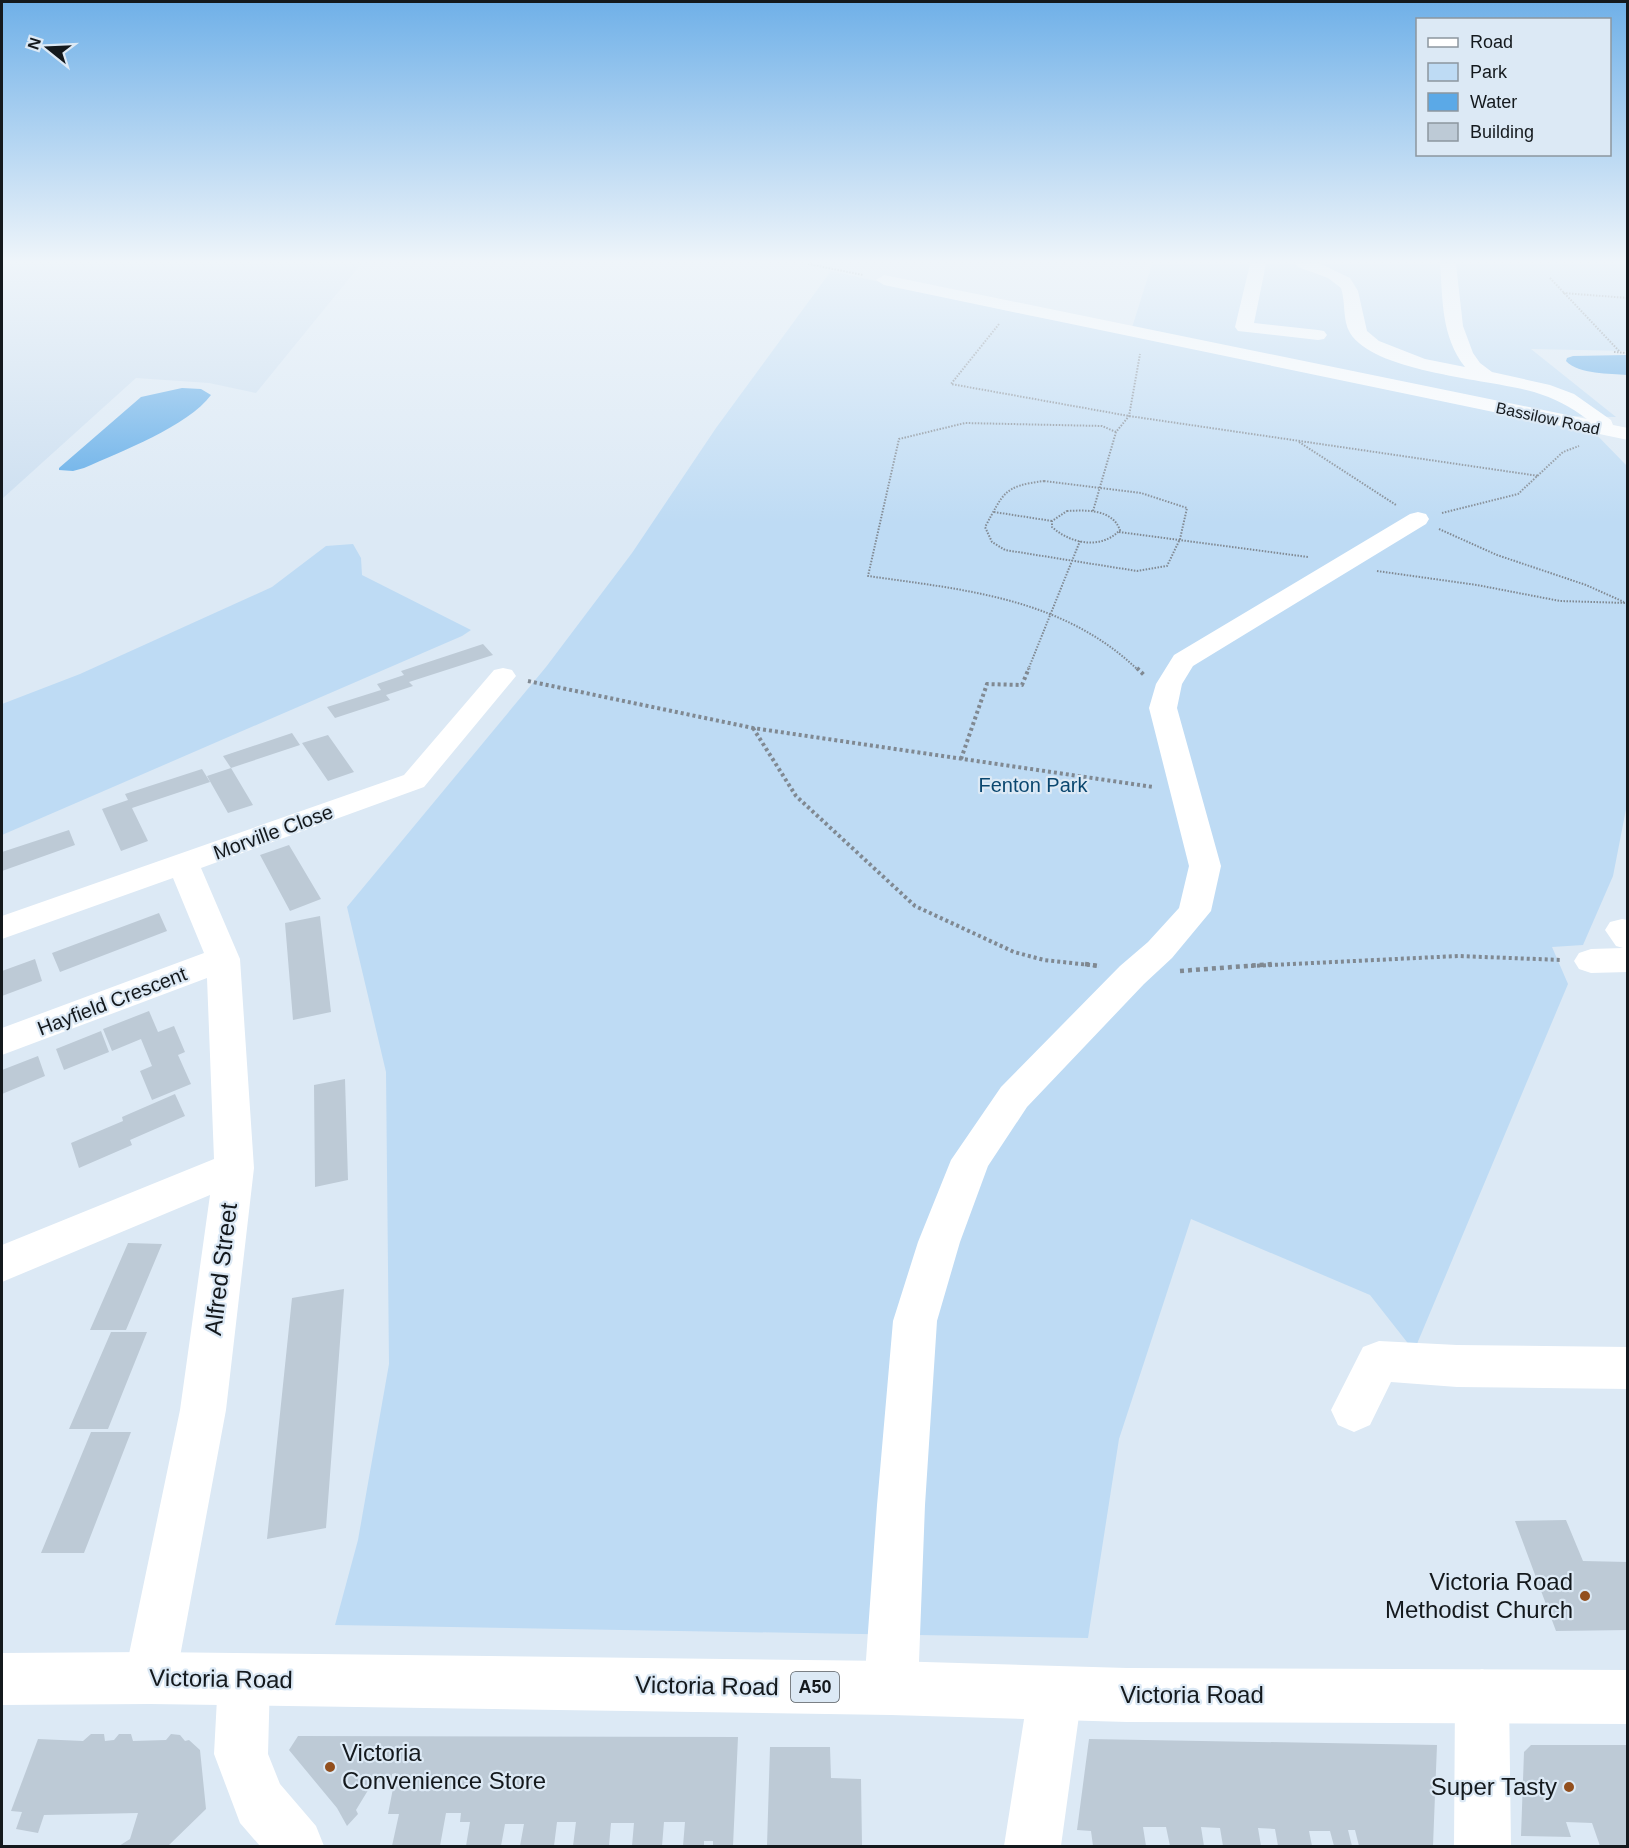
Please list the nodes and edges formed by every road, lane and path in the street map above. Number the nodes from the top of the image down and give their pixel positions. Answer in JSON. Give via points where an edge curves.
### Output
{"nodes":[{"id":1,"x":978,"y":350,"type":"edge"},
{"id":2,"x":1226,"y":350,"type":"edge"},
{"id":3,"x":1387,"y":350,"type":"edge"},
{"id":4,"x":1464,"y":350,"type":"edge"},
{"id":5,"x":1614,"y":352,"type":"dead end"},
{"id":6,"x":1620,"y":352,"type":"joint"},
{"id":7,"x":1628,"y":353,"type":"edge"},
{"id":8,"x":1140,"y":354,"type":"dead end"},
{"id":9,"x":1487,"y":377,"type":"junction"},
{"id":10,"x":1129,"y":416,"type":"junction"},
{"id":11,"x":1116,"y":432,"type":"junction"},
{"id":12,"x":1622,"y":437,"type":"edge"},
{"id":13,"x":1296,"y":440,"type":"junction"},
{"id":14,"x":1539,"y":476,"type":"junction"},
{"id":15,"x":1100,"y":488,"type":"junction"},
{"id":16,"x":1093,"y":511,"type":"junction"},
{"id":17,"x":994,"y":512,"type":"junction"},
{"id":18,"x":1418,"y":519,"type":"junction"},
{"id":19,"x":1052,"y":521,"type":"junction"},
{"id":20,"x":1119,"y":532,"type":"junction"},
{"id":21,"x":1180,"y":539,"type":"junction"},
{"id":22,"x":1080,"y":541,"type":"junction"},
{"id":23,"x":1072,"y":561,"type":"junction"},
{"id":24,"x":1345,"y":562,"type":"junction"},
{"id":25,"x":1627,"y":604,"type":"edge"},
{"id":26,"x":1053,"y":612,"type":"junction"},
{"id":27,"x":503,"y":676,"type":"joint"},
{"id":28,"x":1163,"y":708,"type":"junction"},
{"id":29,"x":753,"y":728,"type":"junction"},
{"id":30,"x":961,"y":759,"type":"junction"},
{"id":31,"x":1184,"y":791,"type":"junction"},
{"id":32,"x":183,"y":864,"type":"junction"},
{"id":33,"x":2,"y":928,"type":"edge"},
{"id":34,"x":1626,"y":943,"type":"edge"},
{"id":35,"x":224,"y":959,"type":"junction"},
{"id":36,"x":1591,"y":961,"type":"joint"},
{"id":37,"x":1132,"y":975,"type":"junction"},
{"id":38,"x":2,"y":1042,"type":"edge"},
{"id":39,"x":234,"y":1168,"type":"junction"},
{"id":40,"x":2,"y":1264,"type":"edge"},
{"id":41,"x":1628,"y":1368,"type":"edge"},
{"id":42,"x":1354,"y":1410,"type":"dead end"},
{"id":43,"x":2,"y":1678,"type":"edge"},
{"id":44,"x":150,"y":1678,"type":"junction"},
{"id":45,"x":244,"y":1680,"type":"junction"},
{"id":46,"x":891,"y":1688,"type":"junction"},
{"id":47,"x":1055,"y":1694,"type":"junction"},
{"id":48,"x":1482,"y":1696,"type":"junction"},
{"id":49,"x":1628,"y":1697,"type":"edge"},
{"id":50,"x":296,"y":1846,"type":"edge"},
{"id":51,"x":1032,"y":1846,"type":"edge"},
{"id":52,"x":1483,"y":1846,"type":"edge"}],
"edges":[{"from":1,"to":10,"type":"path","via":[[951,384]]},
{"from":2,"to":12,"type":"street","name":"Bassilow Road"},
{"from":3,"to":9,"type":"street","via":[[1404,358]]},
{"from":4,"to":9,"type":"street","via":[[1473,368]]},
{"from":5,"to":6,"type":"path"},
{"from":6,"to":7,"type":"path"},
{"from":8,"to":10,"type":"path"},
{"from":9,"to":12,"type":"street","via":[[1565,397]]},
{"from":10,"to":11,"type":"path"},
{"from":10,"to":13,"type":"path"},
{"from":11,"to":15,"type":"path"},
{"from":11,"to":26,"type":"path","via":[[1102,426],[965,423],[899,439],[868,576],[985,594]]},
{"from":12,"to":14,"type":"path","via":[[1593,441],[1563,452]]},
{"from":13,"to":14,"type":"path"},
{"from":13,"to":18,"type":"path"},
{"from":14,"to":18,"type":"path","via":[[1518,494]]},
{"from":15,"to":16,"type":"path"},
{"from":15,"to":17,"type":"path","via":[[1044,481],[1020,483],[1006,489]]},
{"from":15,"to":21,"type":"path","via":[[1141,493],[1187,508]]},
{"from":16,"to":19,"type":"path","via":[[1058,514]]},
{"from":16,"to":20,"type":"path","via":[[1111,517],[1119,524]]},
{"from":17,"to":19,"type":"path"},
{"from":17,"to":23,"type":"path","via":[[985,527],[992,542],[1005,550]]},
{"from":18,"to":24,"type":"street"},
{"from":18,"to":25,"type":"path","via":[[1497,555],[1586,585]]},
{"from":19,"to":22,"type":"path","via":[[1057,533]]},
{"from":20,"to":21,"type":"path"},
{"from":20,"to":22,"type":"path","via":[[1110,539]]},
{"from":21,"to":23,"type":"path","via":[[1167,566],[1137,570]]},
{"from":21,"to":24,"type":"path"},
{"from":22,"to":23,"type":"path"},
{"from":23,"to":26,"type":"path"},
{"from":24,"to":25,"type":"path","via":[[1389,574],[1560,601]]},
{"from":24,"to":28,"type":"street","via":[[1183,661],[1169,684]]},
{"from":26,"to":28,"type":"path","via":[[1101,638],[1139,669],[1158,692]]},
{"from":26,"to":30,"type":"path","via":[[1022,685],[987,684]]},
{"from":27,"to":29,"type":"path"},
{"from":27,"to":32,"type":"street","name":"Morville Close","via":[[414,781]]},
{"from":28,"to":31,"type":"street"},
{"from":29,"to":30,"type":"path"},
{"from":29,"to":37,"type":"path","via":[[796,796],[915,906],[1014,952]]},
{"from":30,"to":31,"type":"path"},
{"from":31,"to":37,"type":"street","via":[[1205,866],[1195,911]]},
{"from":32,"to":33,"type":"street","name":"Morville Close"},
{"from":32,"to":35,"type":"street","name":"Alfred Street"},
{"from":34,"to":36,"type":"street"},
{"from":35,"to":38,"type":"street","name":"Hayfield Crescent"},
{"from":35,"to":39,"type":"street","name":"Alfred Street"},
{"from":36,"to":37,"type":"path","via":[[1458,956]]},
{"from":37,"to":46,"type":"street","via":[[1014,1096],[971,1160],[939,1242],[915,1321]]},
{"from":39,"to":40,"type":"street"},
{"from":39,"to":44,"type":"street","name":"Alfred Street","via":[[203,1410]]},
{"from":41,"to":42,"type":"street","via":[[1379,1361]]},
{"from":43,"to":44,"type":"street","name":"Victoria Road","number":"A50"},
{"from":44,"to":45,"type":"street","name":"Victoria Road","number":"A50"},
{"from":45,"to":46,"type":"street","name":"Victoria Road","number":"A50"},
{"from":45,"to":50,"type":"street","via":[[241,1754],[260,1803]]},
{"from":46,"to":47,"type":"street","name":"Victoria Road","number":"A50"},
{"from":47,"to":48,"type":"street","name":"Victoria Road","number":"A50"},
{"from":47,"to":51,"type":"street"},
{"from":48,"to":49,"type":"street","name":"Victoria Road","number":"A50"},
{"from":48,"to":52,"type":"street"}]}
